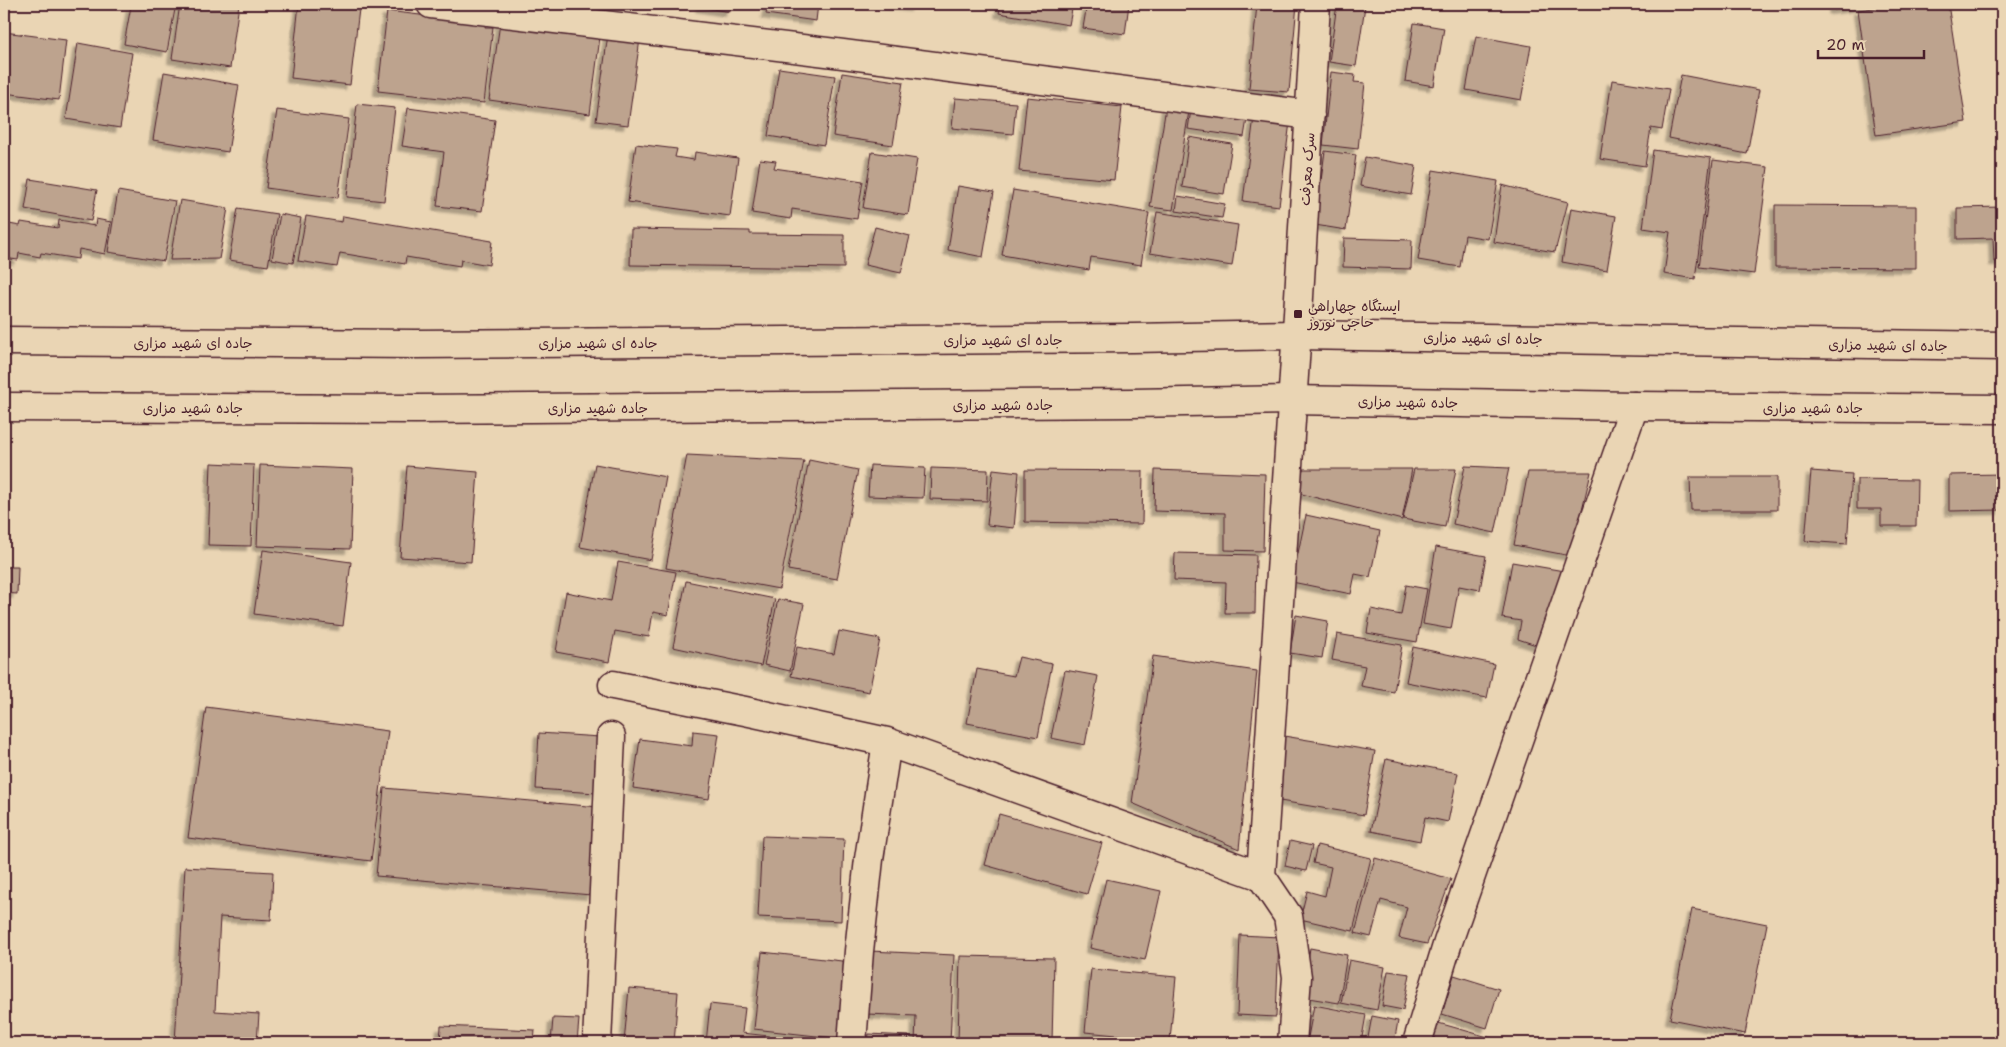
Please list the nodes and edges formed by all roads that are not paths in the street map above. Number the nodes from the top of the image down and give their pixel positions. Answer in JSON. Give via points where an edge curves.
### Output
{"nodes":[{"id":1,"x":431,"y":4,"type":"edge"},
{"id":2,"x":1316,"y":4,"type":"edge"},
{"id":3,"x":1310,"y":115,"type":"junction"},
{"id":4,"x":1296,"y":335,"type":"junction"},
{"id":5,"x":4,"y":341,"type":"edge"},
{"id":6,"x":2002,"y":346,"type":"edge"},
{"id":7,"x":1291,"y":400,"type":"junction"},
{"id":8,"x":1634,"y":406,"type":"junction"},
{"id":9,"x":4,"y":407,"type":"edge"},
{"id":10,"x":2002,"y":409,"type":"edge"},
{"id":11,"x":613,"y":685,"type":"dead end"},
{"id":12,"x":612,"y":737,"type":"dead end"},
{"id":13,"x":887,"y":742,"type":"junction"},
{"id":14,"x":1261,"y":876,"type":"junction"},
{"id":15,"x":597,"y":1043,"type":"edge"},
{"id":16,"x":852,"y":1043,"type":"edge"},
{"id":17,"x":1292,"y":1043,"type":"edge"},
{"id":18,"x":1417,"y":1043,"type":"edge"}],
"edges":[{"from":1,"to":3,"type":"main road"},
{"from":2,"to":3,"type":"main road","name":"سرک معرفت"},
{"from":3,"to":4,"type":"main road","name":"سرک معرفت"},
{"from":4,"to":5,"type":"main road","name":"جاده ای شهید مزاری","via":[[426,344]]},
{"from":4,"to":6,"type":"main road","name":"جاده ای شهید مزاری"},
{"from":4,"to":7,"type":"main road","name":"سرک معرفت"},
{"from":7,"to":8,"type":"main road","name":"جاده شهید مزاری"},
{"from":7,"to":9,"type":"main road","name":"جاده شهید مزاری","via":[[426,409]]},
{"from":7,"to":14,"type":"main road","name":"سرک معرفت"},
{"from":8,"to":10,"type":"main road","name":"جاده شهید مزاری"},
{"from":8,"to":18,"type":"main road","via":[[1448,942]]},
{"from":11,"to":13,"type":"main road"},
{"from":12,"to":15,"type":"main road"},
{"from":13,"to":14,"type":"main road"},
{"from":13,"to":16,"type":"main road","via":[[869,859]]},
{"from":14,"to":17,"type":"main road","via":[[1288,916],[1297,977]]}]}
